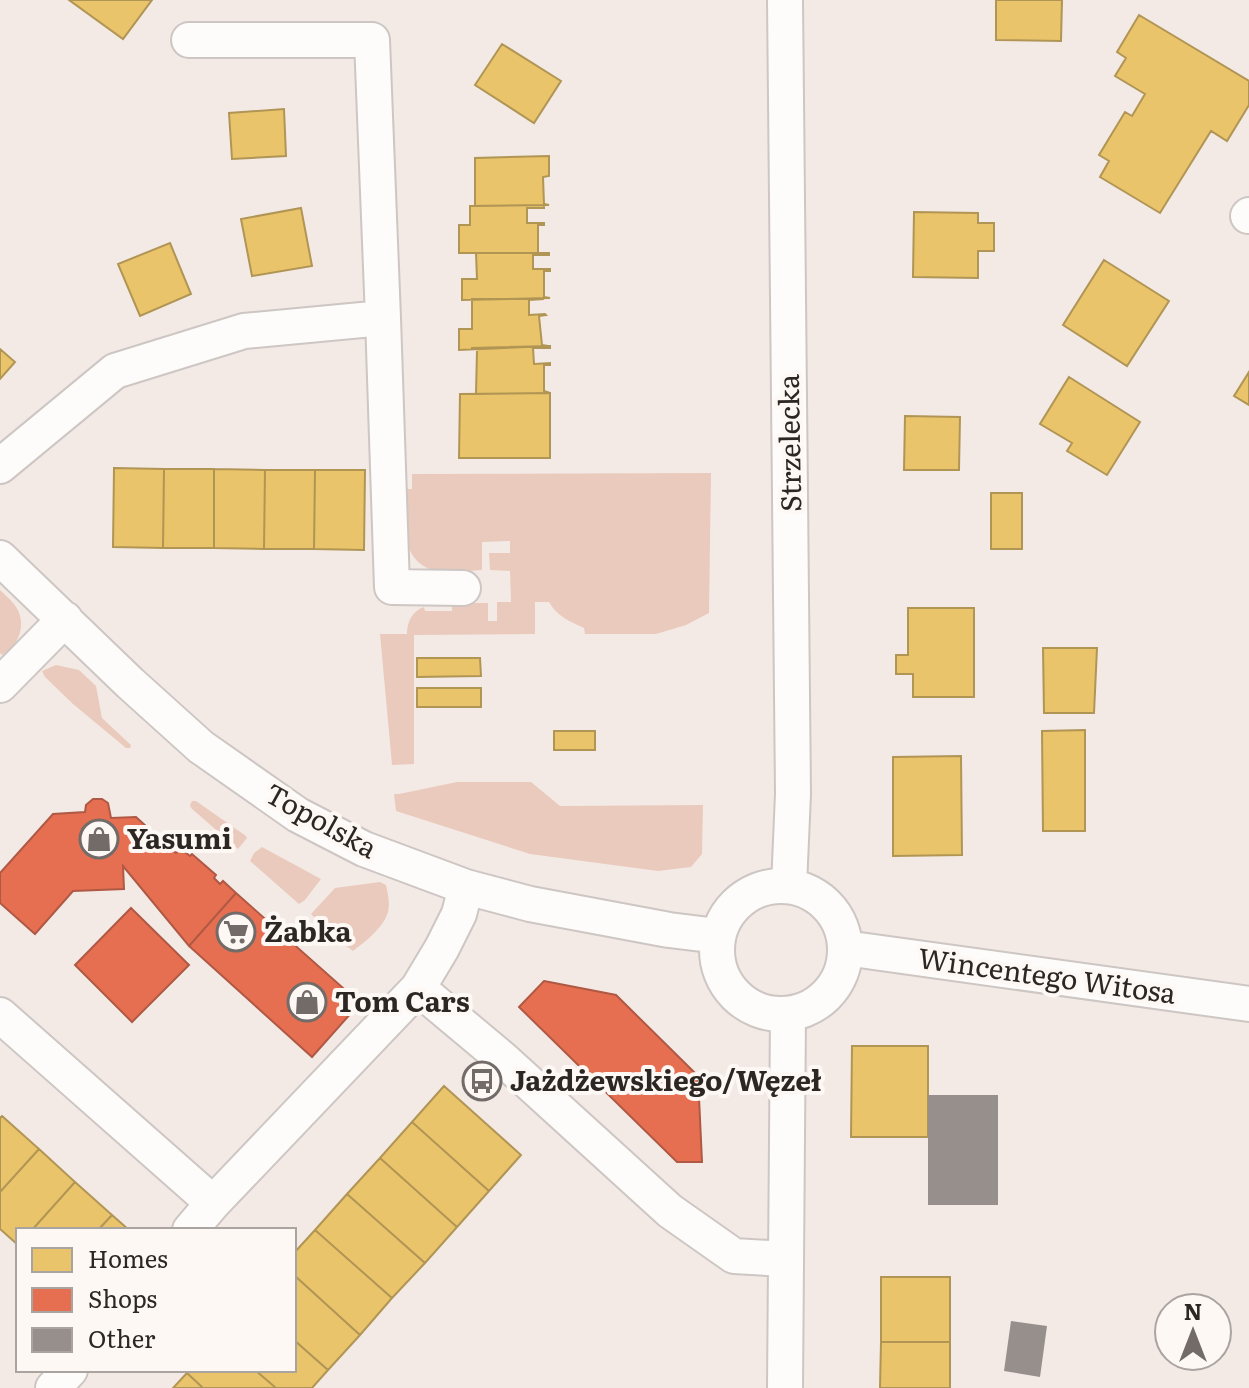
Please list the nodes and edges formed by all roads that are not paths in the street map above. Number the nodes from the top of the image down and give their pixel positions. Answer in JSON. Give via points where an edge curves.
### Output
{"nodes":[{"id":1,"x":785,"y":0,"type":"edge"},
{"id":2,"x":189,"y":40,"type":"dead end"},
{"id":3,"x":383,"y":318,"type":"junction"},
{"id":4,"x":0,"y":466,"type":"edge"},
{"id":5,"x":0,"y":558,"type":"edge"},
{"id":6,"x":463,"y":588,"type":"dead end"},
{"id":7,"x":65,"y":619,"type":"junction"},
{"id":8,"x":0,"y":685,"type":"edge"},
{"id":9,"x":789,"y":886,"type":"junction"},
{"id":10,"x":466,"y":887,"type":"junction"},
{"id":11,"x":718,"y":936,"type":"junction"},
{"id":12,"x":845,"y":948,"type":"junction"},
{"id":13,"x":418,"y":988,"type":"junction"},
{"id":14,"x":1249,"y":1004,"type":"edge"},
{"id":15,"x":788,"y":1014,"type":"junction"},
{"id":16,"x":0,"y":1015,"type":"edge"},
{"id":17,"x":213,"y":1203,"type":"junction"},
{"id":18,"x":192,"y":1228,"type":"edge"},
{"id":19,"x":785,"y":1259,"type":"junction"},
{"id":20,"x":68,"y":1372,"type":"edge"},
{"id":21,"x":53,"y":1388,"type":"edge"},
{"id":22,"x":785,"y":1388,"type":"edge"}],
"edges":[{"from":1,"to":9,"type":"street","name":"Strzelecka","via":[[793,778]]},
{"from":2,"to":3,"type":"street","via":[[372,40]]},
{"from":3,"to":4,"type":"street","via":[[244,331],[115,371]]},
{"from":3,"to":6,"type":"street","via":[[392,587]]},
{"from":5,"to":7,"type":"street","name":"Topolska"},
{"from":7,"to":8,"type":"street"},
{"from":7,"to":10,"type":"street","name":"Topolska","via":[[201,747],[298,815],[364,849]]},
{"from":9,"to":11,"type":"street","via":[[770,886],[737,903]]},
{"from":9,"to":12,"type":"street","via":[[822,900],[842,930]]},
{"from":10,"to":11,"type":"street","name":"Topolska","via":[[530,904]]},
{"from":10,"to":13,"type":"street","via":[[459,914]]},
{"from":11,"to":15,"type":"street","via":[[722,976],[733,993],[767,1013]]},
{"from":12,"to":14,"type":"street","name":"Wincentego Witosa"},
{"from":12,"to":15,"type":"street","via":[[835,985],[806,1009]]},
{"from":13,"to":17,"type":"street"},
{"from":13,"to":19,"type":"street","via":[[670,1211],[734,1256]]},
{"from":15,"to":19,"type":"street"},
{"from":16,"to":17,"type":"street"},
{"from":17,"to":18,"type":"street"},
{"from":19,"to":22,"type":"street"},
{"from":20,"to":21,"type":"street"}]}
